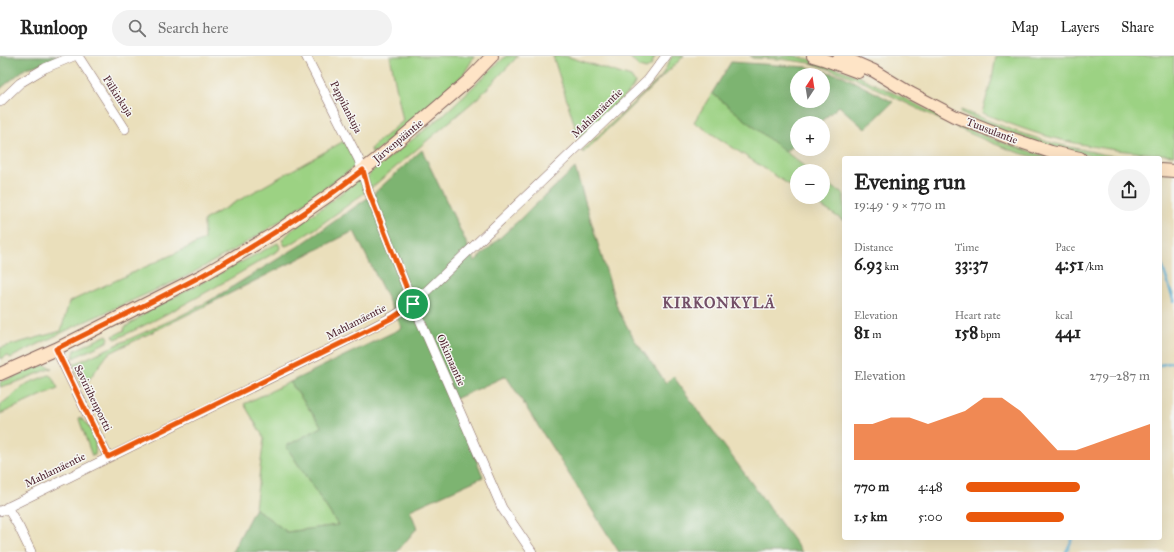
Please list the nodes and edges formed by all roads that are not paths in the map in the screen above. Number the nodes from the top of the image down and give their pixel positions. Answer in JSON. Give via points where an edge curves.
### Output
{"nodes":[{"id":1,"x":74,"y":56,"type":"edge"},
{"id":2,"x":78,"y":56,"type":"edge"},
{"id":3,"x":306,"y":56,"type":"edge"},
{"id":4,"x":492,"y":56,"type":"edge"},
{"id":5,"x":666,"y":56,"type":"edge"},
{"id":6,"x":813,"y":56,"type":"edge"},
{"id":7,"x":840,"y":56,"type":"edge"},
{"id":8,"x":661,"y":60,"type":"edge"},
{"id":9,"x":910,"y":93,"type":"junction"},
{"id":10,"x":0,"y":102,"type":"edge"},
{"id":11,"x":125,"y":129,"type":"dead end"},
{"id":12,"x":1070,"y":156,"type":"edge"},
{"id":13,"x":363,"y":170,"type":"junction"},
{"id":14,"x":1162,"y":170,"type":"edge"},
{"id":15,"x":1174,"y":171,"type":"edge"},
{"id":16,"x":413,"y":304,"type":"junction"},
{"id":17,"x":56,"y":349,"type":"junction"},
{"id":18,"x":0,"y":374,"type":"edge"},
{"id":19,"x":108,"y":457,"type":"junction"},
{"id":20,"x":4,"y":509,"type":"edge"},
{"id":21,"x":31,"y":552,"type":"edge"},
{"id":22,"x":532,"y":552,"type":"edge"}],
"edges":[{"from":1,"to":10,"type":"street","via":[[45,68],[20,83]]},
{"from":2,"to":11,"type":"street","name":"Pälkinkuja"},
{"from":3,"to":13,"type":"street","name":"Pappilankuja"},
{"from":4,"to":13,"type":"main road","name":"Järvenpääntie","via":[[468,81]]},
{"from":5,"to":8,"type":"street","name":"Mahlamäentie"},
{"from":6,"to":9,"type":"main road","name":"Tuusulantie"},
{"from":7,"to":9,"type":"main road","name":"Tuusulantie","via":[[874,71]]},
{"from":8,"to":16,"type":"street","name":"Mahlamäentie","via":[[648,80]]},
{"from":9,"to":12,"type":"main road","name":"Tuusulantie","via":[[954,116],[1012,139]]},
{"from":13,"to":16,"type":"street","name":"Olkimaantie","via":[[367,188]]},
{"from":13,"to":17,"type":"main road","name":"Järvenpääntie","via":[[275,233],[203,275]]},
{"from":14,"to":15,"type":"main road"},
{"from":16,"to":19,"type":"street","name":"Mahlamäentie","via":[[392,318]]},
{"from":16,"to":22,"type":"street","name":"Olkimaantie","via":[[502,508]]},
{"from":17,"to":18,"type":"main road","name":"Järvenpääntie"},
{"from":17,"to":19,"type":"street","name":"Saviriihenportti"},
{"from":19,"to":20,"type":"street","name":"Mahlamäentie"},
{"from":20,"to":21,"type":"street","via":[[19,527]]}]}
